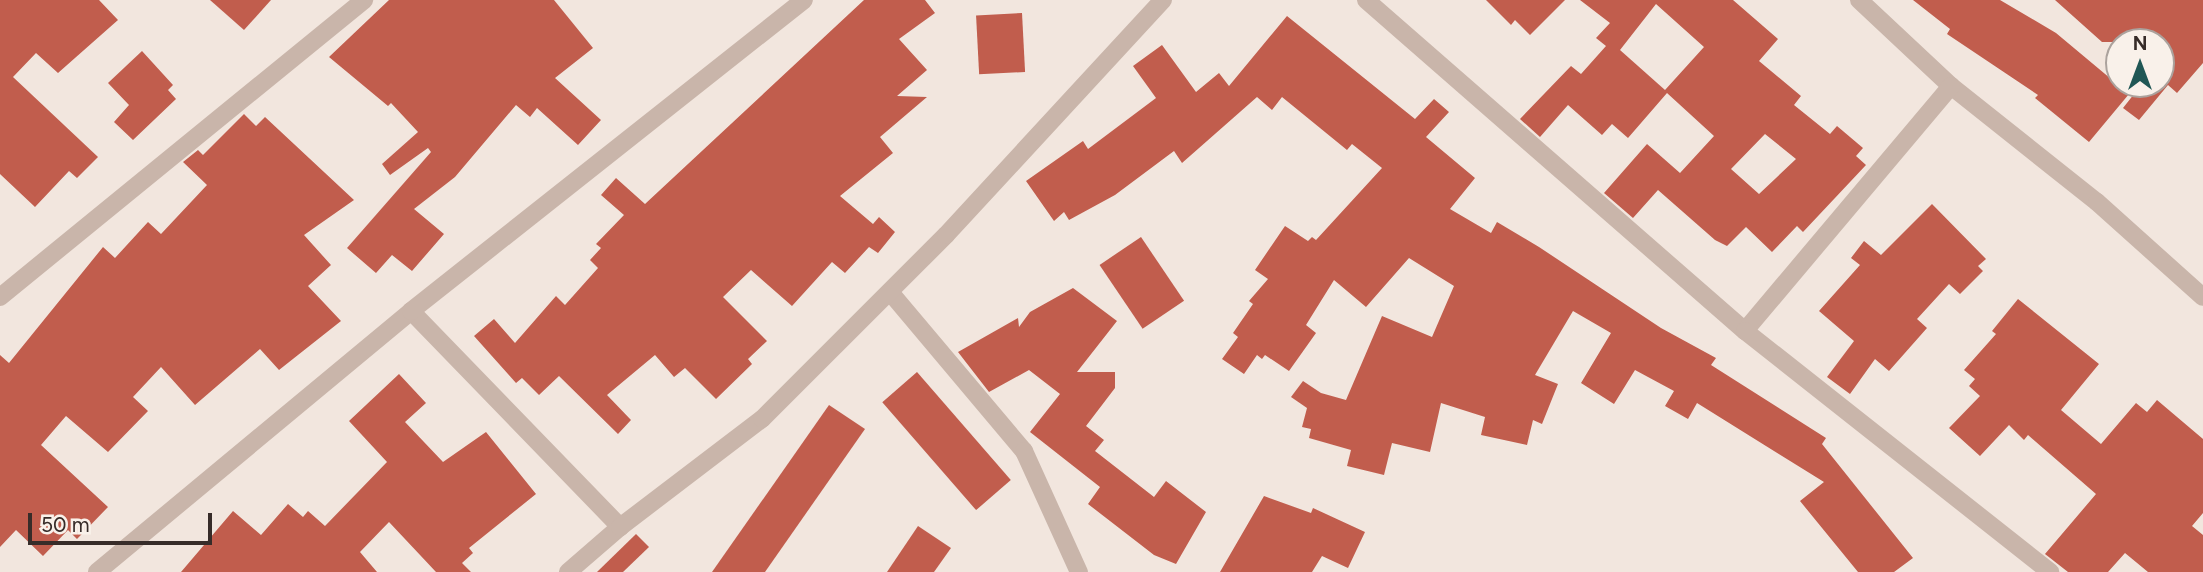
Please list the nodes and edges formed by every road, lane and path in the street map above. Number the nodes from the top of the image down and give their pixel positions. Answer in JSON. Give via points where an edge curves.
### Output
{"nodes":[{"id":1,"x":364,"y":0,"type":"edge"},
{"id":2,"x":804,"y":0,"type":"edge"},
{"id":3,"x":1163,"y":0,"type":"edge"},
{"id":4,"x":1366,"y":0,"type":"edge"},
{"id":5,"x":1859,"y":0,"type":"edge"},
{"id":6,"x":1951,"y":86,"type":"junction"},
{"id":7,"x":890,"y":292,"type":"junction"},
{"id":8,"x":0,"y":297,"type":"edge"},
{"id":9,"x":2203,"y":298,"type":"edge"},
{"id":10,"x":411,"y":312,"type":"junction"},
{"id":11,"x":1745,"y":331,"type":"junction"},
{"id":12,"x":620,"y":527,"type":"junction"},
{"id":13,"x":97,"y":572,"type":"edge"},
{"id":14,"x":568,"y":572,"type":"edge"},
{"id":15,"x":1079,"y":572,"type":"edge"},
{"id":16,"x":2050,"y":572,"type":"edge"}],
"edges":[{"from":1,"to":8,"type":"street"},
{"from":2,"to":10,"type":"street"},
{"from":3,"to":7,"type":"street"},
{"from":4,"to":11,"type":"street"},
{"from":5,"to":6,"type":"street"},
{"from":6,"to":9,"type":"street","via":[[2097,202]]},
{"from":6,"to":11,"type":"street"},
{"from":7,"to":12,"type":"street","via":[[762,419]]},
{"from":7,"to":15,"type":"street","via":[[1024,451]]},
{"from":10,"to":12,"type":"street"},
{"from":10,"to":13,"type":"street"},
{"from":11,"to":16,"type":"street"},
{"from":12,"to":14,"type":"street"}]}
